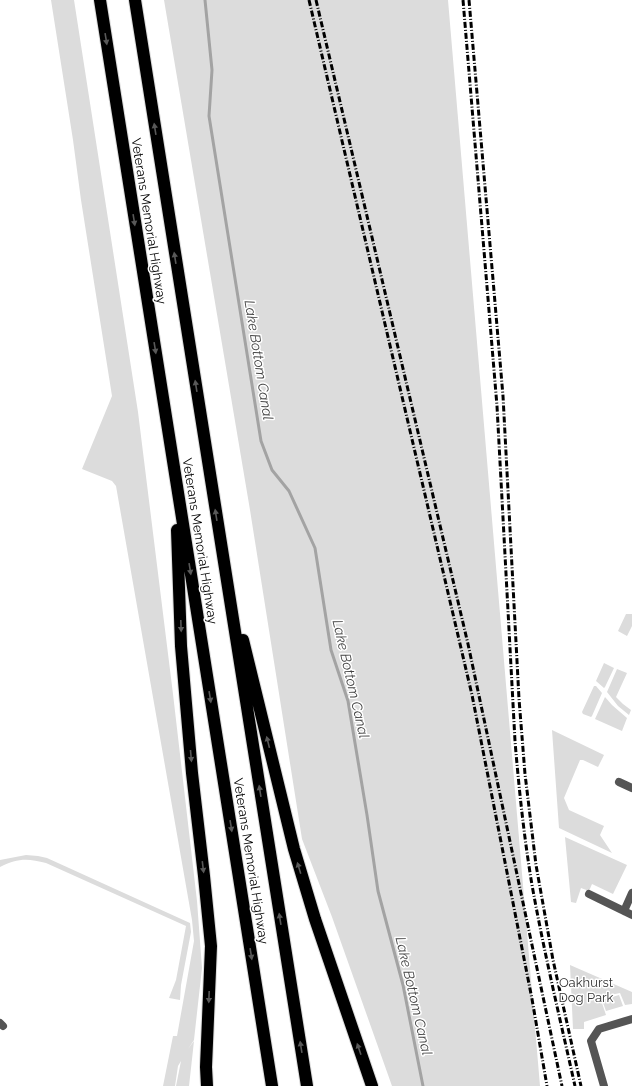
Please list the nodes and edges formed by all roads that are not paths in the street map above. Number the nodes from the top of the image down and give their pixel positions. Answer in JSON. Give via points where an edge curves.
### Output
{"nodes":[{"id":1,"x":100,"y":0,"type":"edge"},
{"id":2,"x":135,"y":0,"type":"edge"},
{"id":3,"x":175,"y":475,"type":"junction"},
{"id":4,"x":222,"y":553,"type":"junction"},
{"id":5,"x":619,"y":782,"type":"dead end"},
{"id":6,"x":632,"y":788,"type":"edge"},
{"id":7,"x":632,"y":893,"type":"edge"},
{"id":8,"x":589,"y":894,"type":"dead end"},
{"id":9,"x":628,"y":913,"type":"edge"},
{"id":10,"x":632,"y":1019,"type":"edge"},
{"id":11,"x":206,"y":1067,"type":"junction"},
{"id":12,"x":203,"y":1086,"type":"edge"},
{"id":13,"x":207,"y":1086,"type":"edge"},
{"id":14,"x":272,"y":1086,"type":"edge"},
{"id":15,"x":307,"y":1086,"type":"edge"},
{"id":16,"x":372,"y":1086,"type":"edge"},
{"id":17,"x":604,"y":1086,"type":"edge"}],
"edges":[{"from":1,"to":3,"type":"highway","name":"Veterans Memorial Highway","one_way":true},
{"from":4,"to":2,"type":"highway","name":"Veterans Memorial Highway","one_way":true},
{"from":3,"to":11,"type":"highway","one_way":true,"via":[[181,646],[211,946]]},
{"from":3,"to":14,"type":"highway","name":"Veterans Memorial Highway","one_way":true},
{"from":15,"to":4,"type":"highway","name":"Veterans Memorial Highway","one_way":true},
{"from":16,"to":4,"type":"highway","one_way":true,"via":[[294,849]]},
{"from":5,"to":6,"type":"street"},
{"from":7,"to":9,"type":"street"},
{"from":8,"to":9,"type":"street"},
{"from":10,"to":17,"type":"street","via":[[599,1029],[591,1041]]},
{"from":11,"to":12,"type":"highway"},
{"from":11,"to":13,"type":"highway"}]}
